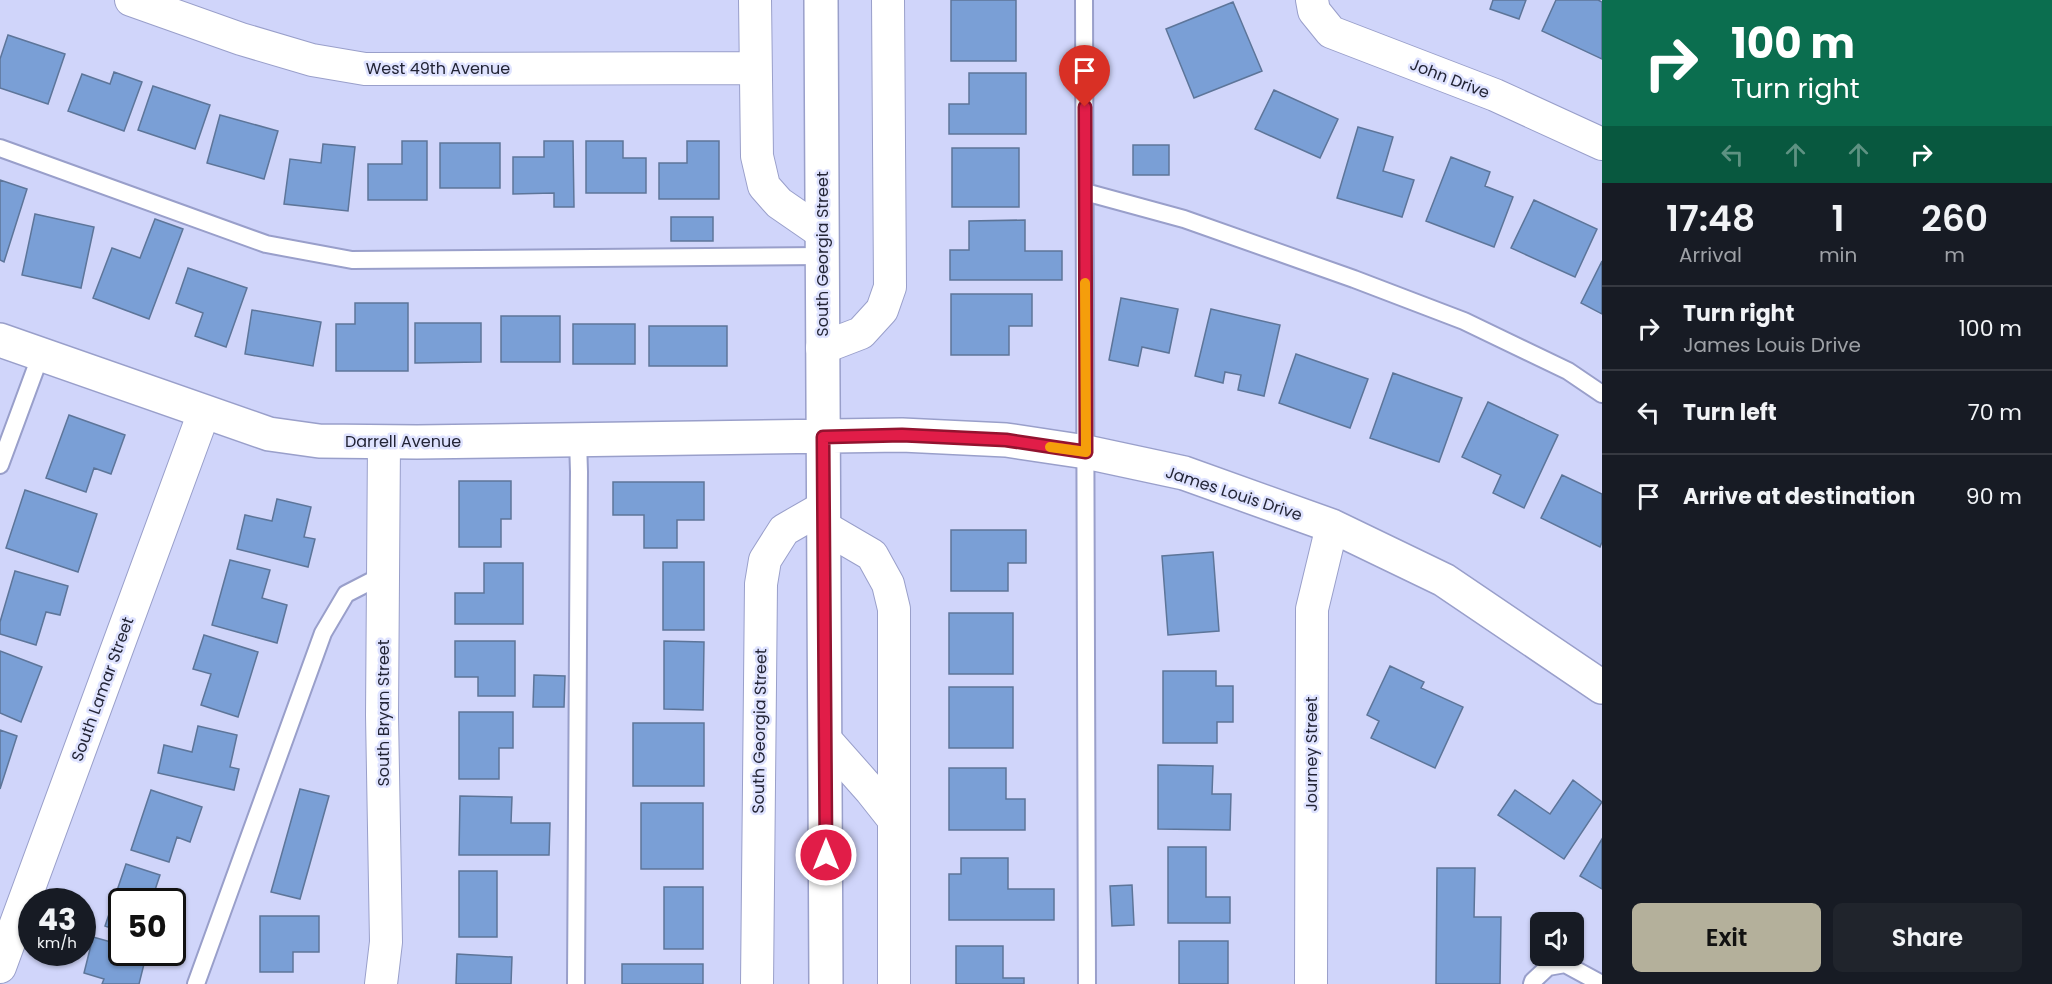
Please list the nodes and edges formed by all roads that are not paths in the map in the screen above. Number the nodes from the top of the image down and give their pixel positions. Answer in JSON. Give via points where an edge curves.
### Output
{"nodes":[{"id":1,"x":131,"y":0,"type":"edge"},
{"id":2,"x":755,"y":0,"type":"edge"},
{"id":3,"x":821,"y":0,"type":"edge"},
{"id":4,"x":888,"y":0,"type":"edge"},
{"id":5,"x":1084,"y":0,"type":"edge"},
{"id":6,"x":1312,"y":0,"type":"edge"},
{"id":7,"x":754,"y":68,"type":"junction"},
{"id":8,"x":1602,"y":144,"type":"edge"},
{"id":9,"x":0,"y":148,"type":"edge"},
{"id":10,"x":1085,"y":192,"type":"junction"},
{"id":11,"x":821,"y":244,"type":"junction"},
{"id":12,"x":0,"y":340,"type":"edge"},
{"id":13,"x":822,"y":348,"type":"junction"},
{"id":14,"x":41,"y":354,"type":"junction"},
{"id":15,"x":1602,"y":394,"type":"edge"},
{"id":16,"x":204,"y":412,"type":"junction"},
{"id":17,"x":823,"y":437,"type":"junction"},
{"id":18,"x":578,"y":440,"type":"junction"},
{"id":19,"x":384,"y":442,"type":"junction"},
{"id":20,"x":1086,"y":452,"type":"junction"},
{"id":21,"x":0,"y":465,"type":"edge"},
{"id":22,"x":824,"y":517,"type":"junction"},
{"id":23,"x":1332,"y":526,"type":"junction"},
{"id":24,"x":383,"y":574,"type":"junction"},
{"id":25,"x":1602,"y":687,"type":"edge"},
{"id":26,"x":825,"y":739,"type":"junction"},
{"id":27,"x":894,"y":820,"type":"junction"},
{"id":28,"x":0,"y":967,"type":"edge"},
{"id":29,"x":196,"y":984,"type":"edge"},
{"id":30,"x":381,"y":984,"type":"edge"},
{"id":31,"x":576,"y":984,"type":"edge"},
{"id":32,"x":757,"y":984,"type":"edge"},
{"id":33,"x":826,"y":984,"type":"edge"},
{"id":34,"x":894,"y":984,"type":"edge"},
{"id":35,"x":1088,"y":984,"type":"edge"},
{"id":36,"x":1311,"y":984,"type":"edge"},
{"id":37,"x":1532,"y":984,"type":"edge"},
{"id":38,"x":1602,"y":984,"type":"edge"}],
"edges":[{"from":1,"to":7,"type":"street","name":"West 49th Avenue","via":[[302,57],[365,69]]},
{"from":2,"to":7,"type":"street"},
{"from":3,"to":11,"type":"main road","name":"South Georgia Street"},
{"from":4,"to":13,"type":"street","via":[[890,287],[882,310],[861,333]]},
{"from":5,"to":10,"type":"lane"},
{"from":6,"to":8,"type":"street","name":"John Drive","via":[[1314,11],[1330,32],[1496,95]]},
{"from":7,"to":11,"type":"street","via":[[757,156],[764,186]]},
{"from":9,"to":11,"type":"lane","via":[[266,244],[352,260]]},
{"from":10,"to":15,"type":"lane","via":[[1184,219],[1464,321],[1568,371]]},
{"from":10,"to":20,"type":"lane"},
{"from":11,"to":13,"type":"main road","name":"South Georgia Street"},
{"from":12,"to":14,"type":"main road","name":"Darrell Avenue"},
{"from":13,"to":17,"type":"main road","name":"South Georgia Street"},
{"from":14,"to":16,"type":"main road","name":"Darrell Avenue"},
{"from":14,"to":21,"type":"lane"},
{"from":16,"to":19,"type":"main road","name":"Darrell Avenue","via":[[269,434],[319,441]]},
{"from":16,"to":28,"type":"street","name":"South Lamar Street"},
{"from":17,"to":18,"type":"main road","name":"Darrell Avenue"},
{"from":17,"to":20,"type":"main road","name":"James Louis Drive","via":[[902,435],[1006,440]]},
{"from":17,"to":22,"type":"main road","name":"South Georgia Street"},
{"from":18,"to":19,"type":"main road","name":"Darrell Avenue"},
{"from":18,"to":31,"type":"lane"},
{"from":19,"to":24,"type":"street","name":"South Bryan Street"},
{"from":20,"to":23,"type":"main road","name":"James Louis Drive","via":[[1184,473]]},
{"from":20,"to":35,"type":"lane"},
{"from":22,"to":26,"type":"main road","name":"South Georgia Street"},
{"from":22,"to":27,"type":"street","via":[[872,555],[888,584],[894,609]]},
{"from":22,"to":32,"type":"street","name":"South Georgia Street","via":[[784,530],[765,560],[761,584]]},
{"from":23,"to":25,"type":"main road","name":"James Louis Drive","via":[[1444,580]]},
{"from":23,"to":36,"type":"street","name":"Journey Street","via":[[1312,609]]},
{"from":24,"to":29,"type":"lane","via":[[346,594],[322,633]]},
{"from":24,"to":30,"type":"street","name":"South Bryan Street","via":[[386,942]]},
{"from":26,"to":27,"type":"street"},
{"from":26,"to":33,"type":"main road","name":"South Georgia Street"},
{"from":27,"to":34,"type":"street"},
{"from":37,"to":38,"type":"lane","via":[[1548,967],[1565,964]]}]}
